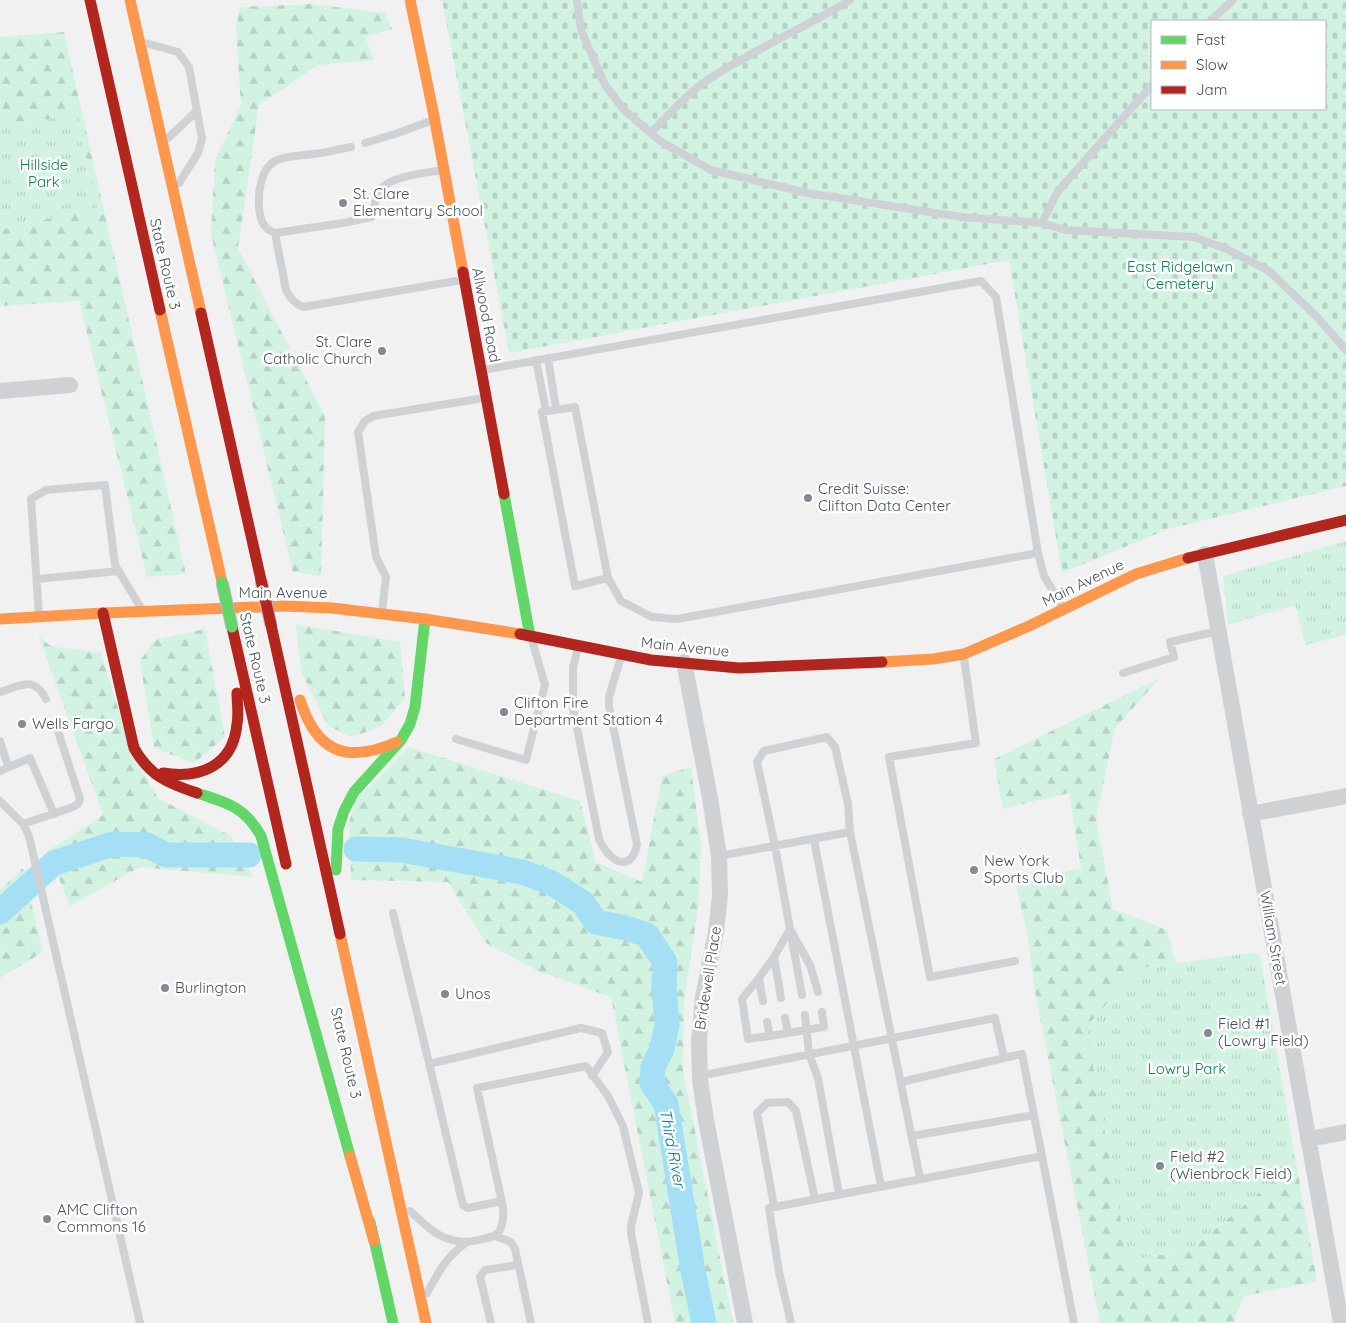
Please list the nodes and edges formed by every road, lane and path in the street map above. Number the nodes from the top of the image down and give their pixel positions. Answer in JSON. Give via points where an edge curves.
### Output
{"nodes":[{"id":1,"x":90,"y":0,"type":"edge"},
{"id":2,"x":130,"y":0,"type":"edge"},
{"id":3,"x":410,"y":0,"type":"edge"},
{"id":4,"x":577,"y":0,"type":"edge"},
{"id":5,"x":850,"y":0,"type":"edge"},
{"id":6,"x":1233,"y":0,"type":"edge"},
{"id":7,"x":1211,"y":20,"type":"edge"},
{"id":8,"x":140,"y":42,"type":"junction"},
{"id":9,"x":1151,"y":86,"type":"edge"},
{"id":10,"x":197,"y":110,"type":"junction"},
{"id":11,"x":434,"y":120,"type":"junction"},
{"id":12,"x":651,"y":133,"type":"junction"},
{"id":13,"x":365,"y":142,"type":"dead end"},
{"id":14,"x":163,"y":143,"type":"junction"},
{"id":15,"x":351,"y":147,"type":"dead end"},
{"id":16,"x":444,"y":170,"type":"junction"},
{"id":17,"x":174,"y":191,"type":"junction"},
{"id":18,"x":1042,"y":223,"type":"junction"},
{"id":19,"x":275,"y":233,"type":"junction"},
{"id":20,"x":464,"y":279,"type":"junction"},
{"id":21,"x":1346,"y":350,"type":"edge"},
{"id":22,"x":548,"y":358,"type":"junction"},
{"id":23,"x":536,"y":360,"type":"junction"},
{"id":24,"x":481,"y":370,"type":"junction"},
{"id":25,"x":70,"y":385,"type":"dead end"},
{"id":26,"x":0,"y":391,"type":"edge"},
{"id":27,"x":486,"y":398,"type":"junction"},
{"id":28,"x":556,"y":410,"type":"junction"},
{"id":29,"x":546,"y":411,"type":"junction"},
{"id":30,"x":1346,"y":520,"type":"edge"},
{"id":31,"x":1038,"y":553,"type":"junction"},
{"id":32,"x":1205,"y":554,"type":"junction"},
{"id":33,"x":118,"y":571,"type":"junction"},
{"id":34,"x":608,"y":578,"type":"junction"},
{"id":35,"x":36,"y":579,"type":"junction"},
{"id":36,"x":1064,"y":608,"type":"junction"},
{"id":37,"x":143,"y":612,"type":"junction"},
{"id":38,"x":382,"y":613,"type":"junction"},
{"id":39,"x":103,"y":614,"type":"junction"},
{"id":40,"x":39,"y":617,"type":"junction"},
{"id":41,"x":20,"y":618,"type":"junction"},
{"id":42,"x":0,"y":619,"type":"edge"},
{"id":43,"x":425,"y":619,"type":"junction"},
{"id":44,"x":0,"y":623,"type":"edge"},
{"id":45,"x":271,"y":625,"type":"junction"},
{"id":46,"x":232,"y":626,"type":"junction"},
{"id":47,"x":1218,"y":631,"type":"junction"},
{"id":48,"x":530,"y":636,"type":"junction"},
{"id":49,"x":578,"y":646,"type":"junction"},
{"id":50,"x":964,"y":654,"type":"junction"},
{"id":51,"x":622,"y":655,"type":"junction"},
{"id":52,"x":684,"y":662,"type":"junction"},
{"id":53,"x":1123,"y":673,"type":"dead end"},
{"id":54,"x":0,"y":692,"type":"edge"},
{"id":55,"x":46,"y":699,"type":"dead end"},
{"id":56,"x":55,"y":722,"type":"dead end"},
{"id":57,"x":401,"y":740,"type":"junction"},
{"id":58,"x":456,"y":740,"type":"dead end"},
{"id":59,"x":0,"y":741,"type":"edge"},
{"id":60,"x":143,"y":764,"type":"junction"},
{"id":61,"x":8,"y":766,"type":"junction"},
{"id":62,"x":0,"y":771,"type":"edge"},
{"id":63,"x":1346,"y":796,"type":"edge"},
{"id":64,"x":0,"y":801,"type":"edge"},
{"id":65,"x":54,"y":814,"type":"junction"},
{"id":66,"x":1250,"y":814,"type":"junction"},
{"id":67,"x":23,"y":824,"type":"junction"},
{"id":68,"x":850,"y":832,"type":"junction"},
{"id":69,"x":814,"y":840,"type":"junction"},
{"id":70,"x":775,"y":846,"type":"junction"},
{"id":71,"x":719,"y":856,"type":"junction"},
{"id":72,"x":289,"y":877,"type":"dead end"},
{"id":73,"x":335,"y":909,"type":"junction"},
{"id":74,"x":393,"y":913,"type":"dead end"},
{"id":75,"x":790,"y":930,"type":"junction"},
{"id":76,"x":774,"y":957,"type":"junction"},
{"id":77,"x":1015,"y":961,"type":"dead end"},
{"id":78,"x":759,"y":978,"type":"junction"},
{"id":79,"x":316,"y":992,"type":"dead end"},
{"id":80,"x":818,"y":992,"type":"dead end"},
{"id":81,"x":802,"y":994,"type":"dead end"},
{"id":82,"x":781,"y":998,"type":"dead end"},
{"id":83,"x":763,"y":1001,"type":"dead end"},
{"id":84,"x":822,"y":1012,"type":"dead end"},
{"id":85,"x":805,"y":1015,"type":"dead end"},
{"id":86,"x":785,"y":1018,"type":"dead end"},
{"id":87,"x":766,"y":1022,"type":"dead end"},
{"id":88,"x":807,"y":1030,"type":"junction"},
{"id":89,"x":788,"y":1033,"type":"junction"},
{"id":90,"x":770,"y":1036,"type":"junction"},
{"id":91,"x":893,"y":1038,"type":"junction"},
{"id":92,"x":854,"y":1045,"type":"junction"},
{"id":93,"x":809,"y":1054,"type":"junction"},
{"id":94,"x":1004,"y":1058,"type":"junction"},
{"id":95,"x":429,"y":1064,"type":"junction"},
{"id":96,"x":592,"y":1076,"type":"junction"},
{"id":97,"x":699,"y":1076,"type":"junction"},
{"id":98,"x":901,"y":1082,"type":"junction"},
{"id":99,"x":1034,"y":1115,"type":"junction"},
{"id":100,"x":1346,"y":1132,"type":"edge"},
{"id":101,"x":912,"y":1136,"type":"junction"},
{"id":102,"x":1308,"y":1139,"type":"junction"},
{"id":103,"x":1042,"y":1156,"type":"junction"},
{"id":104,"x":920,"y":1178,"type":"junction"},
{"id":105,"x":881,"y":1186,"type":"junction"},
{"id":106,"x":839,"y":1194,"type":"junction"},
{"id":107,"x":815,"y":1199,"type":"junction"},
{"id":108,"x":502,"y":1201,"type":"junction"},
{"id":109,"x":399,"y":1202,"type":"junction"},
{"id":110,"x":774,"y":1206,"type":"junction"},
{"id":111,"x":495,"y":1236,"type":"junction"},
{"id":112,"x":374,"y":1240,"type":"junction"},
{"id":113,"x":467,"y":1242,"type":"junction"},
{"id":114,"x":518,"y":1265,"type":"junction"},
{"id":115,"x":421,"y":1304,"type":"junction"},
{"id":116,"x":381,"y":1305,"type":"dead end"},
{"id":117,"x":140,"y":1323,"type":"edge"},
{"id":118,"x":393,"y":1323,"type":"edge"},
{"id":119,"x":426,"y":1323,"type":"edge"},
{"id":120,"x":491,"y":1323,"type":"edge"},
{"id":121,"x":531,"y":1323,"type":"edge"},
{"id":122,"x":648,"y":1323,"type":"edge"},
{"id":123,"x":746,"y":1323,"type":"edge"},
{"id":124,"x":791,"y":1323,"type":"edge"},
{"id":125,"x":1074,"y":1323,"type":"edge"},
{"id":126,"x":1341,"y":1323,"type":"edge"}],
"edges":[{"from":1,"to":46,"type":"main road","name":"State Route 3","bridge":true},
{"from":2,"to":8,"type":"main road","name":"State Route 3"},
{"from":3,"to":11,"type":"main road","name":"Allwood Road"},
{"from":4,"to":12,"type":"lane","via":[[581,30],[605,85],[624,110]]},
{"from":5,"to":12,"type":"lane","via":[[703,84]]},
{"from":6,"to":7,"type":"lane"},
{"from":8,"to":10,"type":"lane","via":[[178,52],[189,67]]},
{"from":8,"to":14,"type":"main road","name":"State Route 3"},
{"from":9,"to":18,"type":"lane","via":[[1058,191]]},
{"from":10,"to":14,"type":"lane"},
{"from":10,"to":17,"type":"lane","via":[[202,139],[198,153]]},
{"from":11,"to":13,"type":"lane"},
{"from":11,"to":16,"type":"main road","name":"Allwood Road"},
{"from":12,"to":18,"type":"lane","via":[[711,170],[807,193],[962,217]]},
{"from":14,"to":17,"type":"main road","name":"State Route 3"},
{"from":15,"to":19,"type":"lane","via":[[274,161],[260,182],[258,194],[263,225]]},
{"from":16,"to":19,"type":"lane","via":[[393,180],[381,188],[372,217]]},
{"from":16,"to":20,"type":"main road","name":"Allwood Road"},
{"from":17,"to":45,"type":"main road","name":"State Route 3","bridge":true},
{"from":18,"to":21,"type":"lane","via":[[1064,230],[1194,238],[1230,250],[1269,271],[1315,314]]},
{"from":19,"to":20,"type":"lane","via":[[286,290],[297,304],[304,307]]},
{"from":20,"to":24,"type":"main road","name":"Allwood Road"},
{"from":22,"to":23,"type":"lane"},
{"from":22,"to":28,"type":"lane"},
{"from":22,"to":31,"type":"lane","via":[[981,281],[996,297]]},
{"from":23,"to":24,"type":"lane"},
{"from":23,"to":29,"type":"lane"},
{"from":24,"to":27,"type":"main road","name":"Allwood Road"},
{"from":25,"to":26,"type":"street"},
{"from":27,"to":38,"type":"lane","via":[[373,416],[358,432],[376,557],[386,578]]},
{"from":27,"to":48,"type":"main road","name":"Allwood Road"},
{"from":28,"to":29,"type":"lane"},
{"from":28,"to":34,"type":"lane","via":[[575,406]]},
{"from":29,"to":34,"type":"lane","via":[[542,412],[575,586]]},
{"from":30,"to":32,"type":"main road","name":"Main Avenue"},
{"from":31,"to":34,"type":"lane","via":[[677,619],[652,617],[621,600]]},
{"from":31,"to":36,"type":"lane","via":[[1044,576]]},
{"from":32,"to":36,"type":"main road","name":"Main Avenue","via":[[1136,574]]},
{"from":32,"to":47,"type":"street","name":"William Street"},
{"from":33,"to":35,"type":"lane"},
{"from":33,"to":35,"type":"lane","via":[[105,485],[46,490],[31,499]]},
{"from":33,"to":37,"type":"lane"},
{"from":35,"to":40,"type":"lane"},
{"from":36,"to":50,"type":"main road","name":"Main Avenue"},
{"from":37,"to":38,"type":"main road","name":"Main Avenue","via":[[284,606]]},
{"from":37,"to":39,"type":"main road","name":"Main Avenue"},
{"from":38,"to":43,"type":"main road","name":"Main Avenue"},
{"from":39,"to":40,"type":"main road","name":"Main Avenue"},
{"from":39,"to":60,"type":"main road","via":[[134,748]]},
{"from":40,"to":41,"type":"main road","name":"Main Avenue"},
{"from":41,"to":42,"type":"main road","name":"Main Avenue"},
{"from":41,"to":44,"type":"lane"},
{"from":43,"to":48,"type":"main road","name":"Main Avenue"},
{"from":43,"to":57,"type":"main road","via":[[415,707]]},
{"from":45,"to":57,"type":"main road","via":[[309,725],[320,739],[336,750],[354,754],[372,752]]},
{"from":45,"to":73,"type":"main road","name":"State Route 3"},
{"from":46,"to":60,"type":"main road","via":[[237,693],[237,727],[232,746],[212,769],[195,774],[175,776]]},
{"from":46,"to":72,"type":"main road","name":"State Route 3"},
{"from":47,"to":53,"type":"lane","via":[[1170,642],[1174,657]]},
{"from":47,"to":66,"type":"street","name":"William Street"},
{"from":48,"to":49,"type":"main road","name":"Main Avenue"},
{"from":48,"to":58,"type":"lane","via":[[545,685],[526,760]]},
{"from":49,"to":51,"type":"main road","name":"Main Avenue"},
{"from":49,"to":51,"type":"lane","via":[[573,667],[573,708],[597,830],[607,854],[620,862],[627,862],[635,855],[637,845],[609,706]]},
{"from":50,"to":52,"type":"main road","name":"Main Avenue","via":[[933,659],[809,666],[739,668]]},
{"from":50,"to":77,"type":"lane","via":[[976,743],[889,757],[930,977]]},
{"from":51,"to":52,"type":"main road","name":"Main Avenue"},
{"from":52,"to":71,"type":"street","name":"Bridewell Place"},
{"from":54,"to":55,"type":"lane","via":[[27,683],[36,685]]},
{"from":56,"to":65,"type":"lane","via":[[80,799],[73,808]]},
{"from":57,"to":73,"type":"main road","via":[[354,792],[344,811],[336,844]]},
{"from":59,"to":61,"type":"lane"},
{"from":60,"to":112,"type":"main road","via":[[160,778],[228,802],[242,811],[261,836]]},
{"from":61,"to":62,"type":"lane"},
{"from":61,"to":65,"type":"lane","via":[[30,758]]},
{"from":63,"to":66,"type":"street"},
{"from":64,"to":67,"type":"lane"},
{"from":65,"to":67,"type":"lane"},
{"from":66,"to":102,"type":"street","name":"William Street"},
{"from":67,"to":117,"type":"lane","via":[[29,836]]},
{"from":68,"to":69,"type":"lane"},
{"from":68,"to":70,"type":"lane","via":[[848,804],[835,747],[827,737],[764,751],[757,762]]},
{"from":68,"to":91,"type":"lane"},
{"from":69,"to":70,"type":"lane"},
{"from":69,"to":92,"type":"lane"},
{"from":70,"to":71,"type":"lane"},
{"from":70,"to":75,"type":"lane"},
{"from":71,"to":97,"type":"street","name":"Bridewell Place","via":[[720,895],[703,997]]},
{"from":73,"to":109,"type":"main road","name":"State Route 3"},
{"from":74,"to":95,"type":"lane"},
{"from":75,"to":76,"type":"lane"},
{"from":75,"to":80,"type":"lane","via":[[810,965]]},
{"from":75,"to":81,"type":"lane"},
{"from":76,"to":78,"type":"lane"},
{"from":76,"to":82,"type":"lane"},
{"from":78,"to":83,"type":"lane"},
{"from":78,"to":90,"type":"lane","via":[[742,999],[748,1039]]},
{"from":79,"to":112,"type":"main road","name":"State Route 3"},
{"from":84,"to":88,"type":"lane","via":[[824,1027]]},
{"from":85,"to":88,"type":"lane"},
{"from":86,"to":89,"type":"lane"},
{"from":87,"to":90,"type":"lane"},
{"from":88,"to":89,"type":"lane"},
{"from":88,"to":93,"type":"lane"},
{"from":89,"to":90,"type":"lane"},
{"from":91,"to":92,"type":"lane"},
{"from":91,"to":94,"type":"lane","via":[[995,1018]]},
{"from":91,"to":98,"type":"lane"},
{"from":92,"to":93,"type":"lane"},
{"from":92,"to":105,"type":"lane"},
{"from":93,"to":97,"type":"lane"},
{"from":93,"to":106,"type":"lane","via":[[818,1078]]},
{"from":94,"to":98,"type":"lane"},
{"from":94,"to":99,"type":"lane","via":[[1022,1054]]},
{"from":95,"to":96,"type":"lane","via":[[581,1028],[602,1033],[608,1052]]},
{"from":95,"to":108,"type":"lane","via":[[463,1206],[468,1208]]},
{"from":96,"to":108,"type":"lane","via":[[586,1066],[477,1088]]},
{"from":96,"to":122,"type":"lane","via":[[608,1096],[623,1126],[639,1193],[631,1233]]},
{"from":97,"to":123,"type":"street","name":"Bridewell Place"},
{"from":98,"to":101,"type":"lane"},
{"from":99,"to":101,"type":"lane"},
{"from":99,"to":103,"type":"lane"},
{"from":100,"to":102,"type":"street"},
{"from":101,"to":104,"type":"lane"},
{"from":102,"to":126,"type":"street","name":"William Street"},
{"from":103,"to":104,"type":"lane"},
{"from":103,"to":125,"type":"lane"},
{"from":104,"to":105,"type":"lane"},
{"from":105,"to":106,"type":"lane"},
{"from":106,"to":107,"type":"lane"},
{"from":107,"to":110,"type":"lane"},
{"from":107,"to":110,"type":"lane","via":[[796,1111],[788,1102],[767,1103],[757,1113]]},
{"from":108,"to":111,"type":"lane","via":[[504,1220]]},
{"from":109,"to":113,"type":"lane","via":[[438,1236]]},
{"from":109,"to":115,"type":"main road","name":"State Route 3"},
{"from":110,"to":124,"type":"lane","via":[[769,1208],[770,1217]]},
{"from":111,"to":113,"type":"lane"},
{"from":111,"to":114,"type":"lane","via":[[511,1242]]},
{"from":112,"to":116,"type":"lane"},
{"from":112,"to":118,"type":"main road","name":"State Route 3"},
{"from":113,"to":115,"type":"lane","via":[[443,1263]]},
{"from":114,"to":120,"type":"lane","via":[[485,1270],[480,1277]]},
{"from":114,"to":121,"type":"lane"},
{"from":115,"to":119,"type":"main road","name":"State Route 3"}]}
